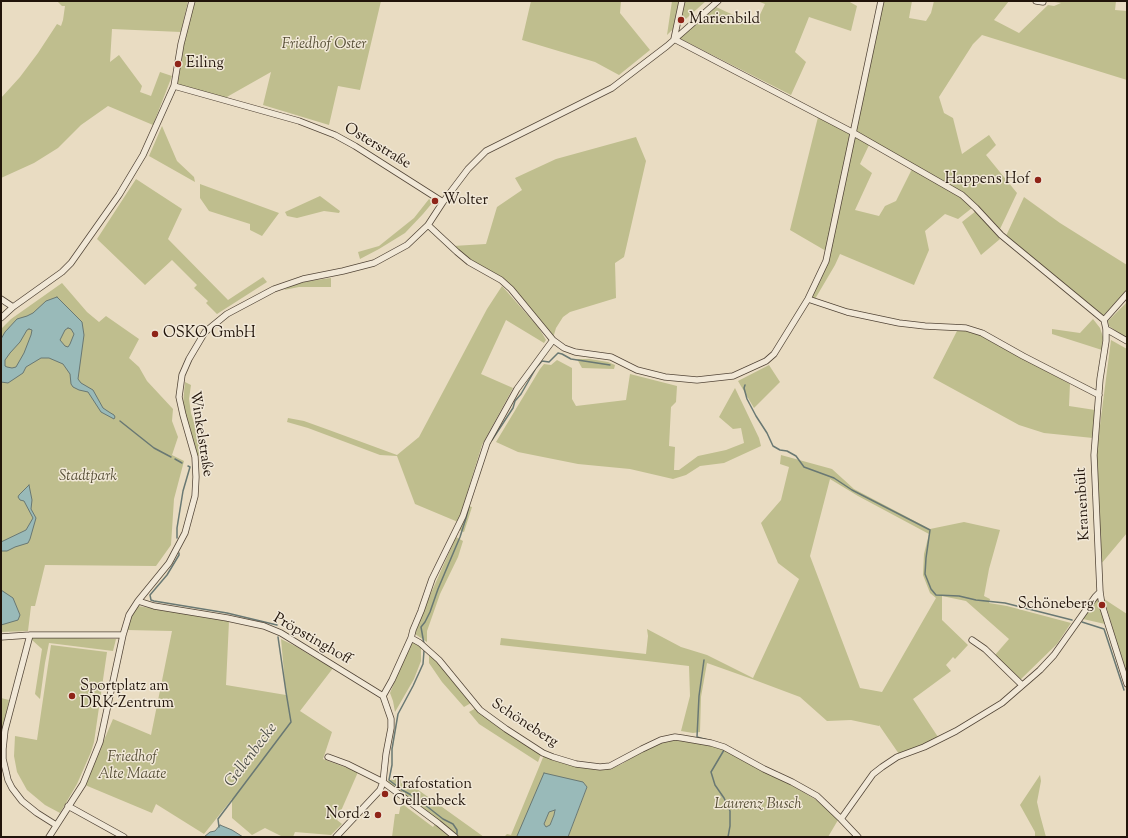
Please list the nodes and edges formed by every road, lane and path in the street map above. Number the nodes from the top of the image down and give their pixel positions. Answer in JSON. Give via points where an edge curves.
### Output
{"nodes":[{"id":1,"x":192,"y":1,"type":"edge"},
{"id":2,"x":682,"y":1,"type":"edge"},
{"id":3,"x":718,"y":1,"type":"edge"},
{"id":4,"x":881,"y":1,"type":"edge"},
{"id":5,"x":1036,"y":1,"type":"edge"},
{"id":6,"x":1043,"y":2,"type":"dead end"},
{"id":7,"x":674,"y":39,"type":"junction"},
{"id":8,"x":174,"y":86,"type":"junction"},
{"id":9,"x":852,"y":132,"type":"junction"},
{"id":10,"x":443,"y":202,"type":"junction"},
{"id":11,"x":428,"y":225,"type":"junction"},
{"id":12,"x":1127,"y":294,"type":"edge"},
{"id":13,"x":1,"y":299,"type":"edge"},
{"id":14,"x":808,"y":299,"type":"junction"},
{"id":15,"x":13,"y":307,"type":"junction"},
{"id":16,"x":1,"y":318,"type":"edge"},
{"id":17,"x":1104,"y":320,"type":"junction"},
{"id":18,"x":1106,"y":329,"type":"junction"},
{"id":19,"x":553,"y":340,"type":"junction"},
{"id":20,"x":1127,"y":341,"type":"edge"},
{"id":21,"x":1099,"y":396,"type":"junction"},
{"id":22,"x":1100,"y":592,"type":"junction"},
{"id":23,"x":138,"y":602,"type":"junction"},
{"id":24,"x":30,"y":635,"type":"junction"},
{"id":25,"x":123,"y":635,"type":"junction"},
{"id":26,"x":1,"y":637,"type":"edge"},
{"id":27,"x":411,"y":638,"type":"junction"},
{"id":28,"x":972,"y":640,"type":"dead end"},
{"id":29,"x":1127,"y":684,"type":"edge"},
{"id":30,"x":1022,"y":685,"type":"junction"},
{"id":31,"x":383,"y":696,"type":"junction"},
{"id":32,"x":328,"y":757,"type":"dead end"},
{"id":33,"x":383,"y":782,"type":"junction"},
{"id":34,"x":68,"y":806,"type":"junction"},
{"id":35,"x":841,"y":819,"type":"junction"},
{"id":36,"x":56,"y":825,"type":"junction"},
{"id":37,"x":49,"y":837,"type":"edge"},
{"id":38,"x":124,"y":837,"type":"edge"},
{"id":39,"x":336,"y":837,"type":"edge"},
{"id":40,"x":455,"y":837,"type":"edge"},
{"id":41,"x":858,"y":837,"type":"edge"}],
"edges":[{"from":1,"to":8,"type":"street"},
{"from":2,"to":7,"type":"street"},
{"from":3,"to":7,"type":"street"},
{"from":4,"to":9,"type":"street"},
{"from":5,"to":6,"type":"street"},
{"from":7,"to":9,"type":"street"},
{"from":7,"to":10,"type":"street","via":[[612,88],[486,150]]},
{"from":8,"to":10,"type":"street","name":"Osterstraße","via":[[299,121],[335,135]]},
{"from":8,"to":15,"type":"street","via":[[143,155],[119,195],[71,263]]},
{"from":9,"to":14,"type":"street","via":[[826,261]]},
{"from":9,"to":17,"type":"street","via":[[962,195],[1001,235]]},
{"from":10,"to":11,"type":"street","name":"Winkelstraße"},
{"from":11,"to":19,"type":"street","via":[[469,262],[501,280],[511,289]]},
{"from":11,"to":23,"type":"street","name":"Winkelstraße","via":[[407,245],[374,263],[303,279],[274,289],[227,314],[204,332],[182,375],[179,397],[195,457],[195,496],[185,533],[169,563]]},
{"from":12,"to":17,"type":"street"},
{"from":13,"to":15,"type":"street"},
{"from":14,"to":19,"type":"street","via":[[774,354],[766,361],[733,376],[697,380],[665,377],[637,370],[611,358],[575,352]]},
{"from":14,"to":21,"type":"street","via":[[848,312],[899,323],[966,328],[982,333]]},
{"from":15,"to":16,"type":"street"},
{"from":17,"to":18,"type":"street","name":"Kranenbült"},
{"from":18,"to":20,"type":"street"},
{"from":18,"to":21,"type":"street","name":"Kranenbült"},
{"from":19,"to":27,"type":"street","via":[[517,389],[487,443],[463,516],[432,579]]},
{"from":21,"to":22,"type":"street","name":"Kranenbült","via":[[1094,455]]},
{"from":22,"to":29,"type":"street","name":"Kranenbült"},
{"from":22,"to":30,"type":"street","via":[[1054,655]]},
{"from":23,"to":25,"type":"street","name":"Winkelstraße","via":[[129,615]]},
{"from":23,"to":31,"type":"street","name":"Pröpstinghoff","via":[[264,626],[281,633]]},
{"from":24,"to":25,"type":"street"},
{"from":24,"to":26,"type":"street"},
{"from":24,"to":36,"type":"street","via":[[5,730],[3,759],[8,780],[22,801]]},
{"from":25,"to":34,"type":"street","name":"Winkelstraße","via":[[100,742],[83,784]]},
{"from":27,"to":31,"type":"street"},
{"from":27,"to":35,"type":"street","name":"Schöneberg","via":[[439,660],[480,710],[553,757],[576,764],[600,767],[610,766],[661,740],[682,738],[711,743],[724,747],[817,796]]},
{"from":28,"to":30,"type":"street","via":[[985,649]]},
{"from":30,"to":35,"type":"street","via":[[1002,703],[956,731],[897,757],[882,767],[873,774]]},
{"from":31,"to":33,"type":"street","via":[[391,719]]},
{"from":32,"to":33,"type":"street"},
{"from":33,"to":39,"type":"street","via":[[380,790]]},
{"from":33,"to":40,"type":"street"},
{"from":34,"to":36,"type":"street","name":"Winkelstraße"},
{"from":34,"to":38,"type":"street"},
{"from":35,"to":41,"type":"street","name":"Schöneberg"},
{"from":36,"to":37,"type":"street","name":"Winkelstraße"}]}
